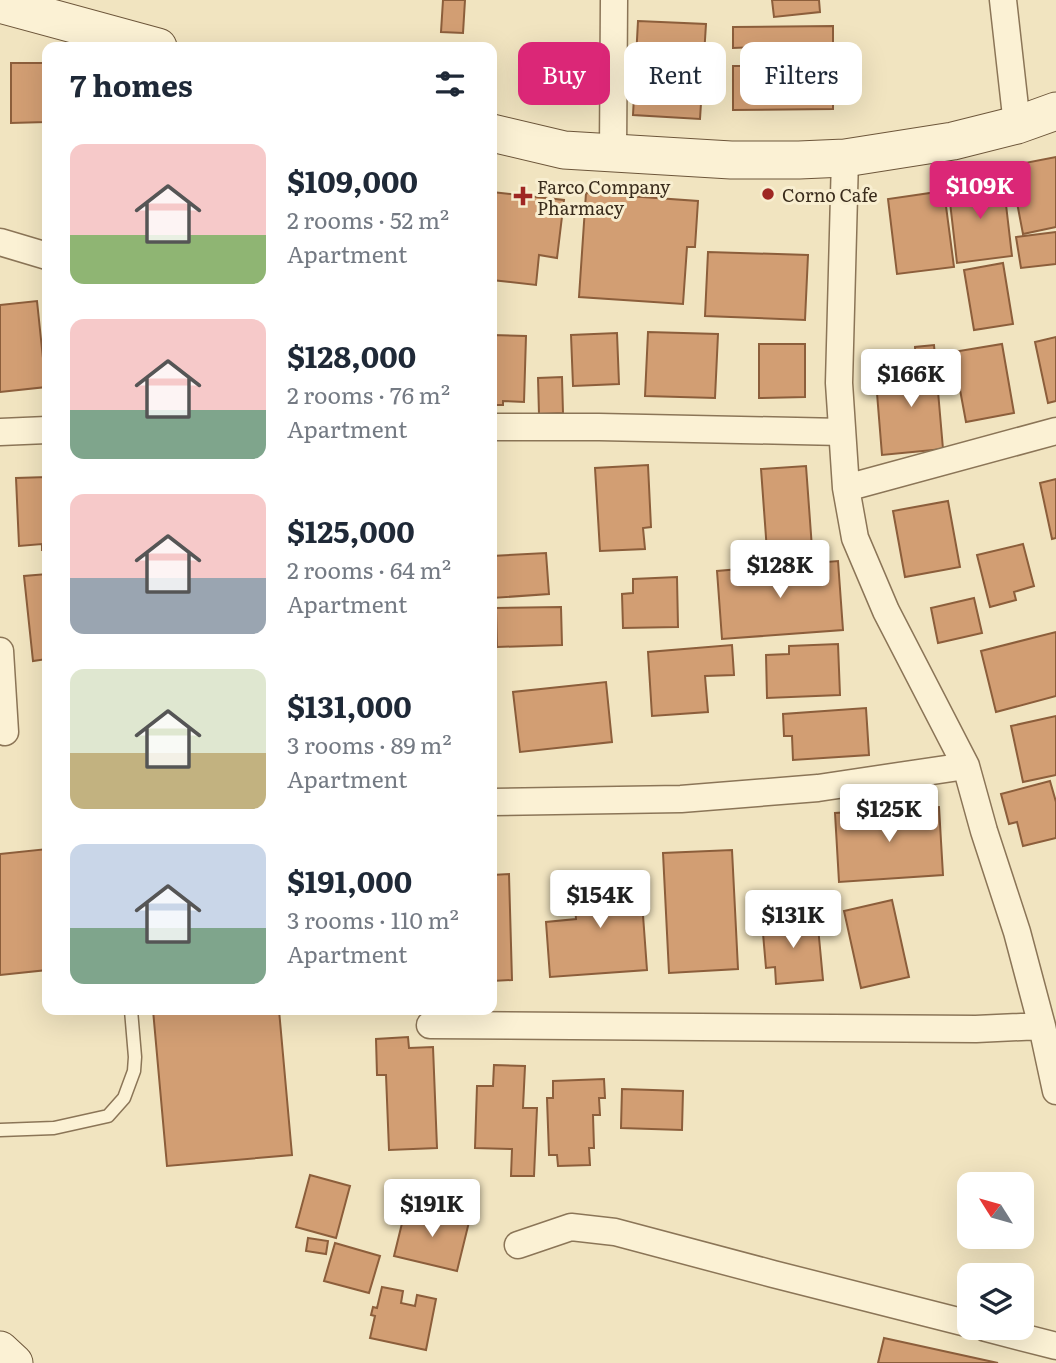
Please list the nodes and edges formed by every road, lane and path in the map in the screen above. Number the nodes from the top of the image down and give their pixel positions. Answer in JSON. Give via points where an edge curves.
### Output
{"nodes":[{"id":1,"x":614,"y":0,"type":"edge"},
{"id":2,"x":1003,"y":0,"type":"edge"},
{"id":3,"x":0,"y":4,"type":"edge"},
{"id":4,"x":140,"y":42,"type":"edge"},
{"id":5,"x":1056,"y":111,"type":"edge"},
{"id":6,"x":1017,"y":125,"type":"junction"},
{"id":7,"x":497,"y":134,"type":"edge"},
{"id":8,"x":614,"y":153,"type":"junction"},
{"id":9,"x":845,"y":158,"type":"junction"},
{"id":10,"x":0,"y":242,"type":"edge"},
{"id":11,"x":42,"y":255,"type":"edge"},
{"id":12,"x":497,"y":427,"type":"edge"},
{"id":13,"x":42,"y":430,"type":"edge"},
{"id":14,"x":1056,"y":431,"type":"edge"},
{"id":15,"x":0,"y":432,"type":"edge"},
{"id":16,"x":842,"y":432,"type":"junction"},
{"id":17,"x":846,"y":488,"type":"junction"},
{"id":18,"x":0,"y":652,"type":"edge"},
{"id":19,"x":5,"y":732,"type":"dead end"},
{"id":20,"x":966,"y":766,"type":"junction"},
{"id":21,"x":497,"y":802,"type":"edge"},
{"id":22,"x":131,"y":1015,"type":"edge"},
{"id":23,"x":430,"y":1025,"type":"dead end"},
{"id":24,"x":1042,"y":1026,"type":"junction"},
{"id":25,"x":1056,"y":1091,"type":"edge"},
{"id":26,"x":0,"y":1129,"type":"edge"},
{"id":27,"x":518,"y":1245,"type":"dead end"},
{"id":28,"x":957,"y":1321,"type":"edge"},
{"id":29,"x":1033,"y":1340,"type":"edge"},
{"id":30,"x":1056,"y":1346,"type":"edge"},
{"id":31,"x":0,"y":1350,"type":"edge"},
{"id":32,"x":15,"y":1363,"type":"edge"}],
"edges":[{"from":1,"to":8,"type":"street"},
{"from":2,"to":6,"type":"street"},
{"from":3,"to":4,"type":"street"},
{"from":5,"to":6,"type":"street"},
{"from":6,"to":9,"type":"street","via":[[953,141]]},
{"from":7,"to":8,"type":"street","via":[[564,150]]},
{"from":8,"to":9,"type":"street","via":[[731,160]]},
{"from":9,"to":16,"type":"street","via":[[839,383]]},
{"from":10,"to":11,"type":"street"},
{"from":12,"to":16,"type":"street"},
{"from":13,"to":15,"type":"street"},
{"from":14,"to":17,"type":"street"},
{"from":16,"to":17,"type":"street"},
{"from":17,"to":20,"type":"street","via":[[855,538],[886,611]]},
{"from":18,"to":19,"type":"street"},
{"from":20,"to":21,"type":"street","via":[[818,788],[681,799]]},
{"from":20,"to":24,"type":"street"},
{"from":22,"to":26,"type":"lane","via":[[134,1071],[124,1098],[108,1116],[54,1128]]},
{"from":23,"to":24,"type":"street"},
{"from":24,"to":25,"type":"street"},
{"from":27,"to":28,"type":"street","via":[[571,1227],[615,1232]]},
{"from":29,"to":30,"type":"street"},
{"from":31,"to":32,"type":"street"}]}
